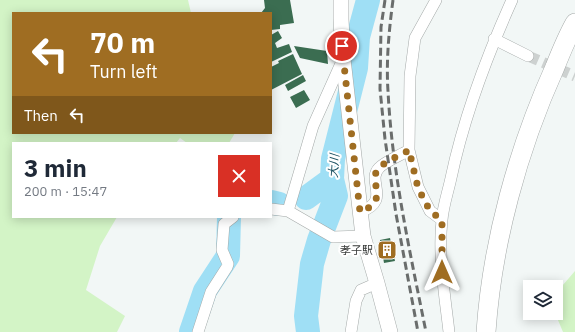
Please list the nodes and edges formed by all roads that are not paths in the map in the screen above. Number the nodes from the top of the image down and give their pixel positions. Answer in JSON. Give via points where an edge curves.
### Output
{"nodes":[{"id":1,"x":341,"y":0,"type":"edge"},
{"id":2,"x":436,"y":0,"type":"edge"},
{"id":3,"x":512,"y":0,"type":"edge"},
{"id":4,"x":575,"y":23,"type":"edge"},
{"id":5,"x":494,"y":39,"type":"junction"},
{"id":6,"x":528,"y":56,"type":"tunnel mouth"},
{"id":7,"x":343,"y":64,"type":"junction"},
{"id":8,"x":409,"y":150,"type":"junction"},
{"id":9,"x":272,"y":209,"type":"edge"},
{"id":10,"x":288,"y":211,"type":"junction"},
{"id":11,"x":360,"y":212,"type":"junction"},
{"id":12,"x":230,"y":220,"type":"edge"},
{"id":13,"x":442,"y":220,"type":"junction"},
{"id":14,"x":363,"y":236,"type":"junction"},
{"id":15,"x":377,"y":283,"type":"junction"},
{"id":16,"x":198,"y":332,"type":"edge"},
{"id":17,"x":351,"y":332,"type":"edge"},
{"id":18,"x":390,"y":332,"type":"edge"},
{"id":19,"x":449,"y":332,"type":"edge"},
{"id":20,"x":486,"y":332,"type":"edge"}],
"edges":[{"from":1,"to":7,"type":"main road"},
{"from":2,"to":8,"type":"street","via":[[415,38],[410,76]]},
{"from":3,"to":5,"type":"street"},
{"from":4,"to":20,"type":"highway","via":[[526,140],[508,201],[494,266]]},
{"from":5,"to":6,"type":"street"},
{"from":5,"to":13,"type":"street","via":[[472,96]]},
{"from":7,"to":10,"type":"street","via":[[313,126]]},
{"from":7,"to":11,"type":"main road"},
{"from":8,"to":11,"type":"street","via":[[379,168],[376,174],[374,205]]},
{"from":8,"to":13,"type":"street","via":[[418,188],[430,211]]},
{"from":9,"to":10,"type":"street"},
{"from":10,"to":14,"type":"street","via":[[333,237]]},
{"from":11,"to":14,"type":"main road"},
{"from":12,"to":16,"type":"street","via":[[224,224],[222,250],[227,267],[211,292]]},
{"from":13,"to":19,"type":"street","via":[[442,272]]},
{"from":14,"to":15,"type":"main road"},
{"from":15,"to":17,"type":"street","via":[[361,290],[356,301]]},
{"from":15,"to":18,"type":"main road"}]}
